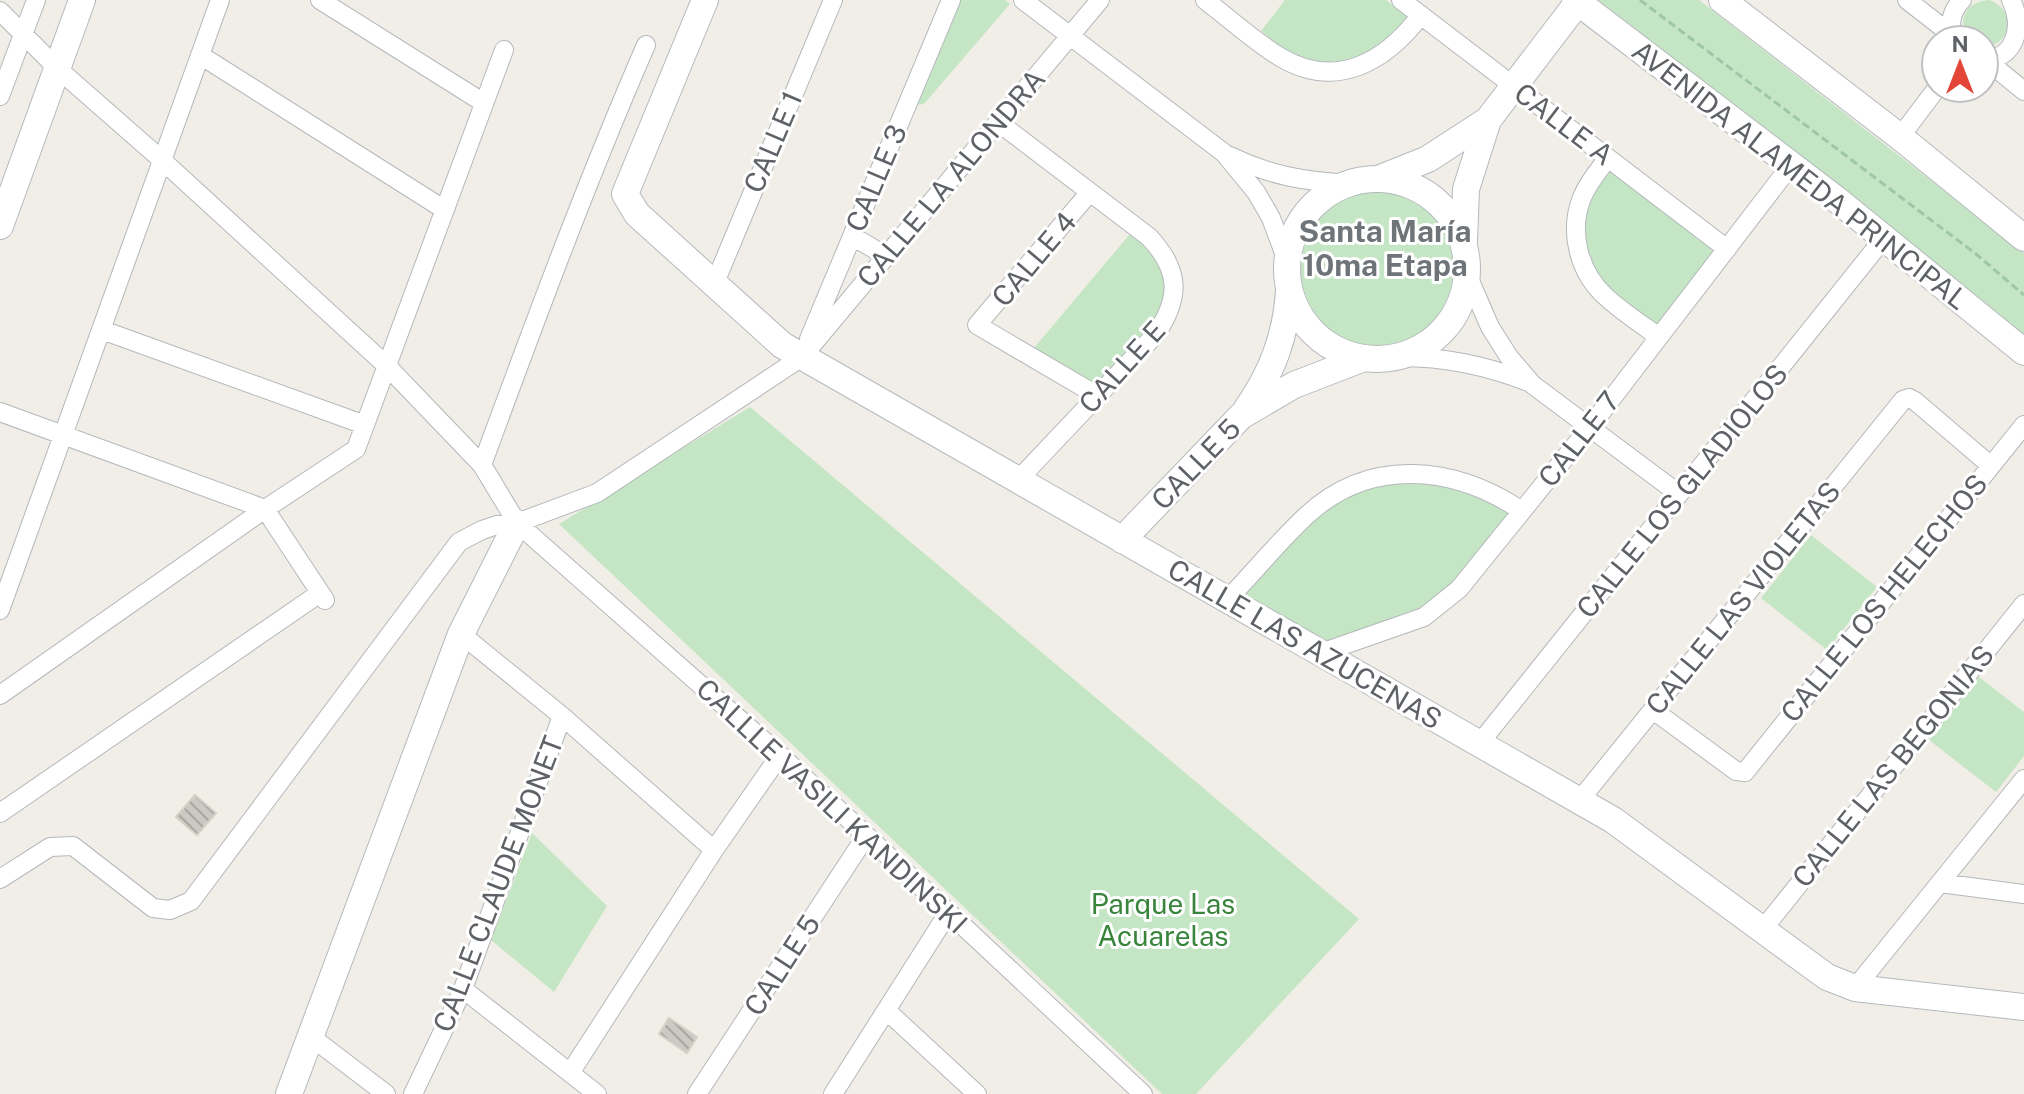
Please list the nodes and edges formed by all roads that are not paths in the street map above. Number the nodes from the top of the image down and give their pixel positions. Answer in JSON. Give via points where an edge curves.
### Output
{"nodes":[{"id":1,"x":36,"y":0,"type":"edge"},
{"id":2,"x":82,"y":0,"type":"edge"},
{"id":3,"x":220,"y":0,"type":"edge"},
{"id":4,"x":320,"y":0,"type":"edge"},
{"id":5,"x":705,"y":0,"type":"edge"},
{"id":6,"x":833,"y":0,"type":"edge"},
{"id":7,"x":951,"y":0,"type":"edge"},
{"id":8,"x":1023,"y":0,"type":"edge"},
{"id":9,"x":1100,"y":0,"type":"edge"},
{"id":10,"x":1205,"y":0,"type":"edge"},
{"id":11,"x":1401,"y":0,"type":"edge"},
{"id":12,"x":1722,"y":0,"type":"edge"},
{"id":13,"x":1907,"y":0,"type":"edge"},
{"id":14,"x":1577,"y":1,"type":"edge"},
{"id":15,"x":1954,"y":1,"type":"edge"},
{"id":16,"x":2016,"y":2,"type":"edge"},
{"id":17,"x":0,"y":11,"type":"edge"},
{"id":18,"x":1421,"y":15,"type":"junction"},
{"id":19,"x":1937,"y":24,"type":"edge"},
{"id":20,"x":1951,"y":24,"type":"edge"},
{"id":21,"x":24,"y":34,"type":"junction"},
{"id":22,"x":1070,"y":36,"type":"junction"},
{"id":23,"x":646,"y":45,"type":"dead end"},
{"id":24,"x":2021,"y":46,"type":"edge"},
{"id":25,"x":504,"y":50,"type":"dead end"},
{"id":26,"x":200,"y":55,"type":"junction"},
{"id":27,"x":2000,"y":56,"type":"edge"},
{"id":28,"x":57,"y":68,"type":"junction"},
{"id":29,"x":2000,"y":72,"type":"edge"},
{"id":30,"x":1514,"y":86,"type":"junction"},
{"id":31,"x":2024,"y":91,"type":"edge"},
{"id":32,"x":0,"y":96,"type":"edge"},
{"id":33,"x":484,"y":103,"type":"junction"},
{"id":34,"x":1925,"y":104,"type":"edge"},
{"id":35,"x":1488,"y":120,"type":"junction"},
{"id":36,"x":998,"y":122,"type":"junction"},
{"id":37,"x":1900,"y":137,"type":"junction"},
{"id":38,"x":1224,"y":153,"type":"junction"},
{"id":39,"x":1608,"y":158,"type":"junction"},
{"id":40,"x":163,"y":161,"type":"junction"},
{"id":41,"x":1791,"y":165,"type":"junction"},
{"id":42,"x":1378,"y":179,"type":"junction"},
{"id":43,"x":1349,"y":184,"type":"junction"},
{"id":44,"x":1090,"y":192,"type":"junction"},
{"id":45,"x":445,"y":210,"type":"junction"},
{"id":46,"x":0,"y":226,"type":"edge"},
{"id":47,"x":852,"y":236,"type":"junction"},
{"id":48,"x":1884,"y":238,"type":"junction"},
{"id":49,"x":2024,"y":238,"type":"edge"},
{"id":50,"x":1464,"y":246,"type":"junction"},
{"id":51,"x":1727,"y":249,"type":"junction"},
{"id":52,"x":886,"y":256,"type":"junction"},
{"id":53,"x":1287,"y":261,"type":"junction"},
{"id":54,"x":1467,"y":274,"type":"junction"},
{"id":55,"x":714,"y":285,"type":"junction"},
{"id":56,"x":1289,"y":291,"type":"junction"},
{"id":57,"x":102,"y":330,"type":"junction"},
{"id":58,"x":1659,"y":337,"type":"junction"},
{"id":59,"x":2024,"y":352,"type":"edge"},
{"id":60,"x":802,"y":357,"type":"junction"},
{"id":61,"x":1394,"y":357,"type":"junction"},
{"id":62,"x":1364,"y":358,"type":"junction"},
{"id":63,"x":387,"y":366,"type":"junction"},
{"id":64,"x":1533,"y":385,"type":"junction"},
{"id":65,"x":1098,"y":396,"type":"junction"},
{"id":66,"x":0,"y":412,"type":"edge"},
{"id":67,"x":1241,"y":416,"type":"junction"},
{"id":68,"x":365,"y":425,"type":"junction"},
{"id":69,"x":2024,"y":425,"type":"edge"},
{"id":70,"x":1590,"y":427,"type":"junction"},
{"id":71,"x":64,"y":435,"type":"junction"},
{"id":72,"x":482,"y":465,"type":"junction"},
{"id":73,"x":1990,"y":465,"type":"junction"},
{"id":74,"x":1018,"y":480,"type":"junction"},
{"id":75,"x":1679,"y":494,"type":"junction"},
{"id":76,"x":265,"y":509,"type":"junction"},
{"id":77,"x":1522,"y":511,"type":"junction"},
{"id":78,"x":517,"y":523,"type":"junction"},
{"id":79,"x":1122,"y":540,"type":"junction"},
{"id":80,"x":1227,"y":600,"type":"junction"},
{"id":81,"x":2024,"y":604,"type":"edge"},
{"id":82,"x":0,"y":610,"type":"edge"},
{"id":83,"x":461,"y":634,"type":"junction"},
{"id":84,"x":1321,"y":653,"type":"junction"},
{"id":85,"x":0,"y":695,"type":"edge"},
{"id":86,"x":1653,"y":710,"type":"junction"},
{"id":87,"x":562,"y":716,"type":"junction"},
{"id":88,"x":1479,"y":744,"type":"junction"},
{"id":89,"x":780,"y":755,"type":"junction"},
{"id":90,"x":2024,"y":779,"type":"edge"},
{"id":91,"x":1579,"y":801,"type":"junction"},
{"id":92,"x":0,"y":813,"type":"edge"},
{"id":93,"x":866,"y":836,"type":"junction"},
{"id":94,"x":714,"y":850,"type":"junction"},
{"id":95,"x":0,"y":879,"type":"edge"},
{"id":96,"x":1940,"y":883,"type":"junction"},
{"id":97,"x":2024,"y":894,"type":"edge"},
{"id":98,"x":948,"y":913,"type":"junction"},
{"id":99,"x":1763,"y":929,"type":"junction"},
{"id":100,"x":1855,"y":988,"type":"junction"},
{"id":101,"x":463,"y":989,"type":"junction"},
{"id":102,"x":2024,"y":1007,"type":"edge"},
{"id":103,"x":887,"y":1011,"type":"junction"},
{"id":104,"x":310,"y":1036,"type":"junction"},
{"id":105,"x":570,"y":1073,"type":"junction"},
{"id":106,"x":289,"y":1094,"type":"edge"},
{"id":107,"x":386,"y":1094,"type":"edge"},
{"id":108,"x":413,"y":1094,"type":"edge"},
{"id":109,"x":597,"y":1094,"type":"edge"},
{"id":110,"x":697,"y":1094,"type":"edge"},
{"id":111,"x":833,"y":1094,"type":"edge"},
{"id":112,"x":977,"y":1094,"type":"edge"},
{"id":113,"x":1143,"y":1094,"type":"edge"}],
"edges":[{"from":1,"to":21,"type":"street"},
{"from":2,"to":28,"type":"street"},
{"from":3,"to":26,"type":"street"},
{"from":4,"to":33,"type":"street"},
{"from":5,"to":55,"type":"street","name":"CALLE LAS AZUCENAS","via":[[625,194],[637,214]]},
{"from":6,"to":55,"type":"street","name":"CALLE 1"},
{"from":7,"to":47,"type":"street","name":"CALLE 3"},
{"from":8,"to":22,"type":"street"},
{"from":9,"to":22,"type":"street","name":"CALLE LA ALONDRA"},
{"from":10,"to":18,"type":"street","via":[[1281,57],[1326,71],[1372,61],[1399,42]]},
{"from":11,"to":18,"type":"street","name":"CALLE A"},
{"from":12,"to":37,"type":"street"},
{"from":13,"to":19,"type":"street"},
{"from":14,"to":30,"type":"street"},
{"from":14,"to":41,"type":"street","name":"AVENIDA ALAMEDA PRINCIPAL"},
{"from":15,"to":20,"type":"street"},
{"from":16,"to":24,"type":"street"},
{"from":17,"to":21,"type":"street","name":"CALLLE VASILI KANDINSKI"},
{"from":18,"to":30,"type":"street","name":"CALLE A"},
{"from":21,"to":28,"type":"street","name":"CALLLE VASILI KANDINSKI"},
{"from":21,"to":32,"type":"street"},
{"from":22,"to":36,"type":"street","name":"CALLE LA ALONDRA"},
{"from":22,"to":38,"type":"street"},
{"from":23,"to":72,"type":"street","via":[[551,277]]},
{"from":24,"to":27,"type":"street"},
{"from":25,"to":33,"type":"street"},
{"from":26,"to":40,"type":"street"},
{"from":26,"to":45,"type":"street"},
{"from":28,"to":40,"type":"street","name":"CALLLE VASILI KANDINSKI"},
{"from":28,"to":46,"type":"street"},
{"from":29,"to":31,"type":"street"},
{"from":30,"to":35,"type":"street"},
{"from":30,"to":39,"type":"street","name":"CALLE A"},
{"from":33,"to":45,"type":"street"},
{"from":34,"to":37,"type":"street"},
{"from":35,"to":42,"type":"street","via":[[1428,159]]},
{"from":35,"to":50,"type":"street","via":[[1466,189]]},
{"from":36,"to":44,"type":"street","name":"CALLE E"},
{"from":36,"to":52,"type":"street","name":"CALLE LA ALONDRA"},
{"from":37,"to":49,"type":"street"},
{"from":38,"to":43,"type":"street","via":[[1291,179]]},
{"from":38,"to":53,"type":"street","via":[[1264,205]]},
{"from":39,"to":51,"type":"street","name":"CALLE A"},
{"from":39,"to":58,"type":"street","via":[[1581,200],[1576,230],[1581,259],[1606,297]]},
{"from":40,"to":57,"type":"street"},
{"from":40,"to":63,"type":"street","name":"CALLLE VASILI KANDINSKI"},
{"from":41,"to":48,"type":"street","name":"AVENIDA ALAMEDA PRINCIPAL"},
{"from":41,"to":51,"type":"street","name":"CALLE 7"},
{"from":42,"to":43,"type":"street"},
{"from":42,"to":50,"type":"street","via":[[1407,185],[1432,199],[1452,219]]},
{"from":43,"to":53,"type":"street","via":[[1322,197],[1302,219]]},
{"from":44,"to":65,"type":"street","name":"CALLE E","via":[[1163,252],[1174,295],[1156,334]]},
{"from":44,"to":65,"type":"street","name":"CALLE 4","via":[[977,325]]},
{"from":45,"to":63,"type":"street"},
{"from":47,"to":52,"type":"street"},
{"from":47,"to":60,"type":"street","name":"CALLE 3"},
{"from":48,"to":59,"type":"street","name":"AVENIDA ALAMEDA PRINCIPAL"},
{"from":48,"to":75,"type":"street","name":"CALLE LOS GLADIOLOS"},
{"from":50,"to":54,"type":"street"},
{"from":51,"to":58,"type":"street","name":"CALLE 7"},
{"from":52,"to":60,"type":"street","name":"CALLE LA ALONDRA"},
{"from":53,"to":56,"type":"street"},
{"from":54,"to":61,"type":"street","via":[[1460,303],[1445,328],[1422,347]]},
{"from":54,"to":64,"type":"street","via":[[1490,327]]},
{"from":55,"to":60,"type":"street","name":"CALLE LAS AZUCENAS"},
{"from":56,"to":62,"type":"street","via":[[1301,319],[1322,341]]},
{"from":56,"to":67,"type":"street","via":[[1274,364]]},
{"from":57,"to":68,"type":"street"},
{"from":57,"to":71,"type":"street"},
{"from":58,"to":70,"type":"street","name":"CALLE 7"},
{"from":60,"to":74,"type":"street","name":"CALLE LAS AZUCENAS"},
{"from":60,"to":78,"type":"street","name":"CALLE LA ALONDRA","via":[[597,493]]},
{"from":61,"to":62,"type":"street"},
{"from":61,"to":64,"type":"street","via":[[1468,362]]},
{"from":62,"to":67,"type":"street","name":"CALLE 5","via":[[1294,385]]},
{"from":63,"to":68,"type":"street"},
{"from":63,"to":72,"type":"street","name":"CALLLE VASILI KANDINSKI"},
{"from":64,"to":70,"type":"street"},
{"from":65,"to":74,"type":"street","name":"CALLE E"},
{"from":66,"to":71,"type":"street"},
{"from":67,"to":79,"type":"street","name":"CALLE 5"},
{"from":68,"to":76,"type":"street","via":[[356,449]]},
{"from":69,"to":73,"type":"street","name":"CALLE LOS HELECHOS"},
{"from":70,"to":75,"type":"street"},
{"from":70,"to":77,"type":"street","name":"CALLE 7"},
{"from":71,"to":76,"type":"street"},
{"from":71,"to":82,"type":"street"},
{"from":72,"to":78,"type":"street","name":"CALLLE VASILI KANDINSKI"},
{"from":73,"to":86,"type":"street","name":"CALLE LOS HELECHOS","via":[[1745,772],[1736,771]]},
{"from":73,"to":86,"type":"street","name":"CALLE LAS VIOLETAS","via":[[1909,398],[1903,400]]},
{"from":74,"to":79,"type":"street","name":"CALLE LAS AZUCENAS"},
{"from":75,"to":88,"type":"street","name":"CALLE LOS GLADIOLOS"},
{"from":76,"to":85,"type":"street"},
{"from":76,"to":92,"type":"street","via":[[323,597]]},
{"from":77,"to":80,"type":"street","via":[[1457,478],[1403,473],[1376,478],[1352,486],[1308,514]]},
{"from":77,"to":84,"type":"street","name":"CALLE 7","via":[[1459,589],[1433,611],[1402,627]]},
{"from":78,"to":83,"type":"street"},
{"from":78,"to":89,"type":"street","name":"CALLLE VASILI KANDINSKI"},
{"from":78,"to":95,"type":"street","name":"CALLE LA ALONDRA","via":[[497,525],[459,542],[191,901],[170,910],[153,908],[73,846],[50,847]]},
{"from":79,"to":80,"type":"street","name":"CALLE LAS AZUCENAS"},
{"from":80,"to":84,"type":"street","name":"CALLE LAS AZUCENAS"},
{"from":81,"to":99,"type":"street","name":"CALLE LAS BEGONIAS"},
{"from":83,"to":87,"type":"street"},
{"from":83,"to":104,"type":"street"},
{"from":84,"to":88,"type":"street","name":"CALLE LAS AZUCENAS"},
{"from":86,"to":91,"type":"street","name":"CALLE LAS VIOLETAS"},
{"from":87,"to":94,"type":"street"},
{"from":87,"to":101,"type":"street","name":"CALLE CLAUDE MONET"},
{"from":88,"to":91,"type":"street","name":"CALLE LAS AZUCENAS"},
{"from":89,"to":93,"type":"street","name":"CALLLE VASILI KANDINSKI"},
{"from":89,"to":94,"type":"street"},
{"from":90,"to":96,"type":"street"},
{"from":91,"to":99,"type":"street","name":"CALLE LAS AZUCENAS"},
{"from":93,"to":98,"type":"street","name":"CALLLE VASILI KANDINSKI"},
{"from":93,"to":110,"type":"street","name":"CALLE 5"},
{"from":94,"to":105,"type":"street"},
{"from":96,"to":97,"type":"street"},
{"from":96,"to":100,"type":"street"},
{"from":98,"to":103,"type":"street"},
{"from":98,"to":113,"type":"street","name":"CALLLE VASILI KANDINSKI"},
{"from":99,"to":100,"type":"street","name":"CALLE LAS AZUCENAS","via":[[1827,977]]},
{"from":100,"to":102,"type":"street","name":"CALLE LAS AZUCENAS"},
{"from":101,"to":105,"type":"street"},
{"from":101,"to":108,"type":"street","name":"CALLE CLAUDE MONET"},
{"from":103,"to":111,"type":"street"},
{"from":103,"to":112,"type":"street"},
{"from":104,"to":106,"type":"street"},
{"from":104,"to":107,"type":"street"},
{"from":105,"to":109,"type":"street"}]}
